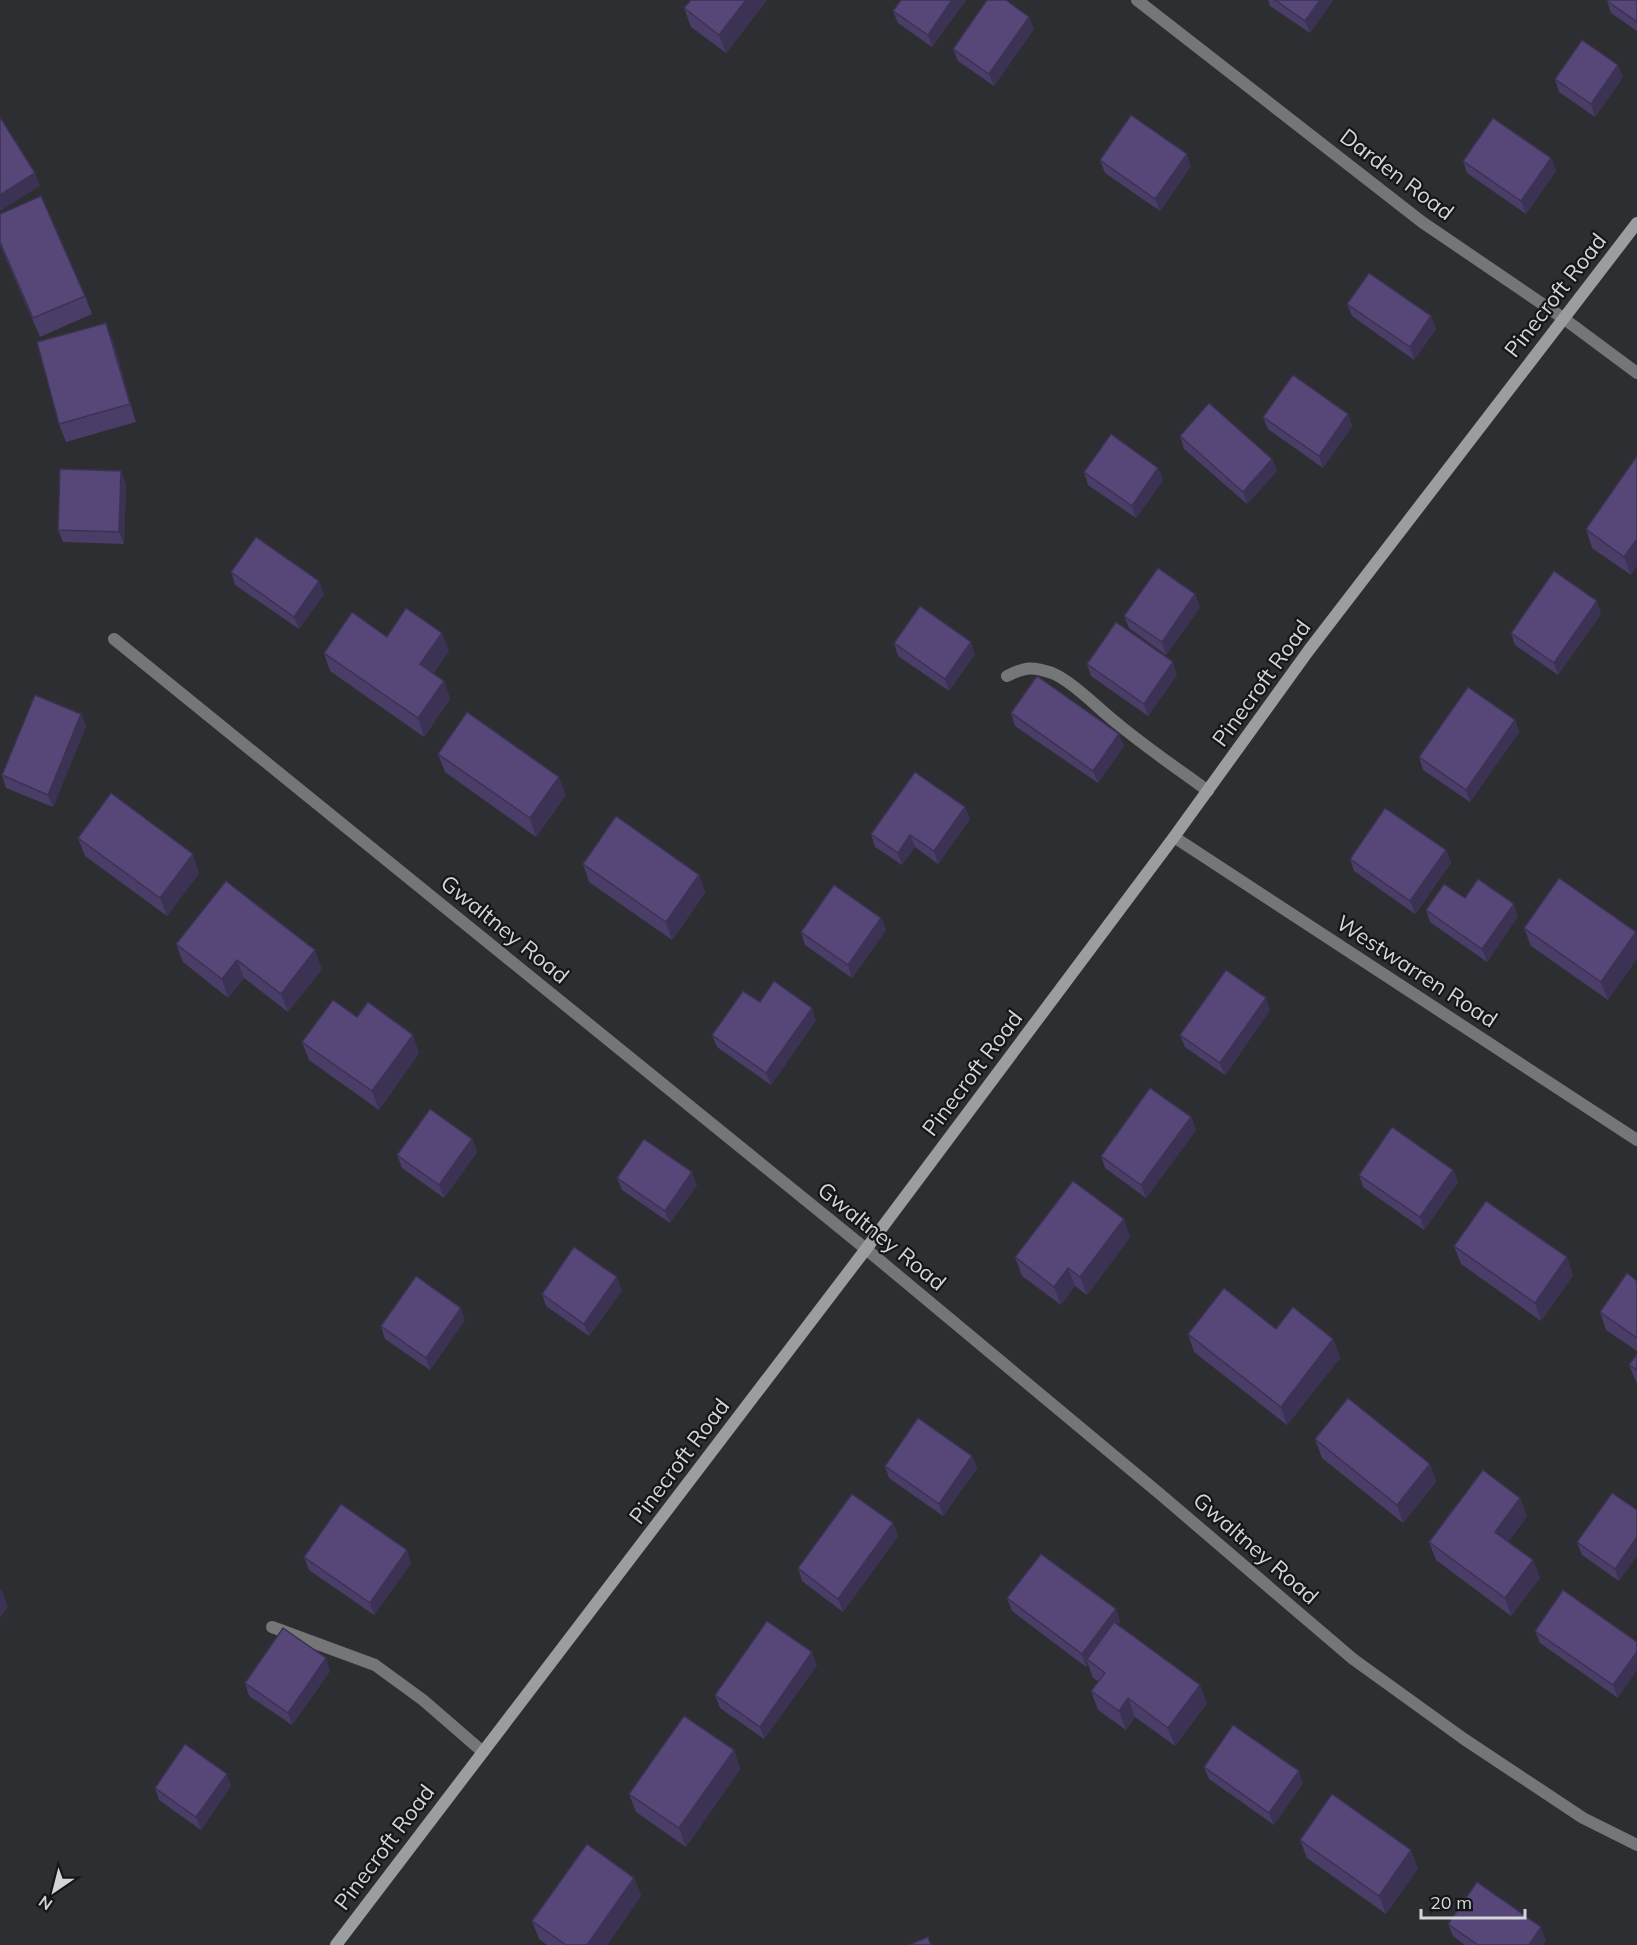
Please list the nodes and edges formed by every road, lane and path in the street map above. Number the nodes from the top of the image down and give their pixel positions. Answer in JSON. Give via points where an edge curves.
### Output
{"nodes":[{"id":1,"x":1137,"y":0,"type":"edge"},
{"id":2,"x":1637,"y":223,"type":"edge"},
{"id":3,"x":1563,"y":318,"type":"junction"},
{"id":4,"x":1637,"y":373,"type":"edge"},
{"id":5,"x":114,"y":639,"type":"dead end"},
{"id":6,"x":1007,"y":676,"type":"dead end"},
{"id":7,"x":1208,"y":790,"type":"junction"},
{"id":8,"x":1174,"y":837,"type":"junction"},
{"id":9,"x":1637,"y":1140,"type":"edge"},
{"id":10,"x":866,"y":1250,"type":"junction"},
{"id":11,"x":272,"y":1627,"type":"dead end"},
{"id":12,"x":483,"y":1752,"type":"junction"},
{"id":13,"x":1637,"y":1845,"type":"edge"},
{"id":14,"x":336,"y":1945,"type":"edge"}],
"edges":[{"from":1,"to":3,"type":"street","name":"Darden Road","via":[[1422,222]]},
{"from":2,"to":3,"type":"street","name":"Pinecroft Road"},
{"from":3,"to":4,"type":"street","name":"Darden Road"},
{"from":3,"to":7,"type":"street","name":"Pinecroft Road","via":[[1309,650]]},
{"from":5,"to":10,"type":"street","name":"Gwaltney Road"},
{"from":6,"to":7,"type":"street","via":[[1025,668],[1054,674]]},
{"from":7,"to":8,"type":"street","name":"Pinecroft Road"},
{"from":8,"to":9,"type":"street","name":"Westwarren Road"},
{"from":8,"to":10,"type":"street","name":"Pinecroft Road"},
{"from":10,"to":12,"type":"street","name":"Pinecroft Road"},
{"from":10,"to":13,"type":"street","name":"Gwaltney Road","via":[[1353,1659],[1583,1818]]},
{"from":11,"to":12,"type":"street","via":[[375,1665]]},
{"from":12,"to":14,"type":"street","name":"Pinecroft Road"}]}
